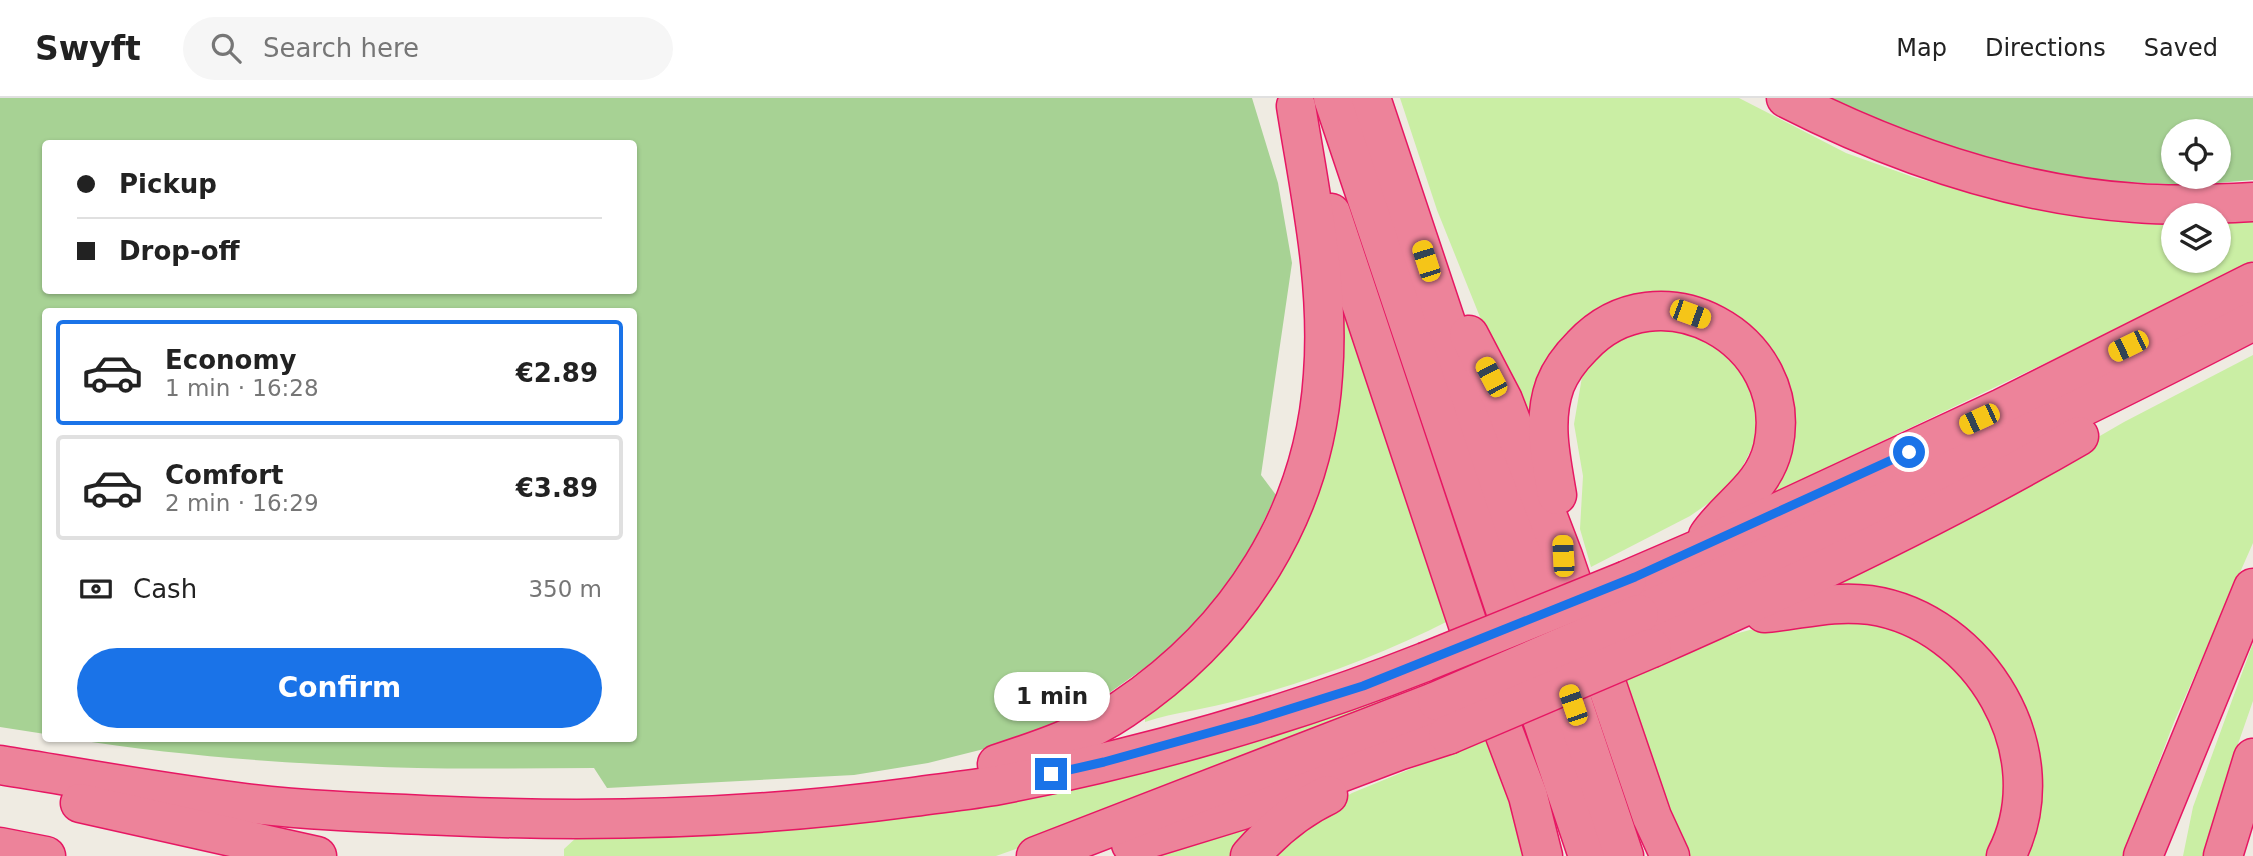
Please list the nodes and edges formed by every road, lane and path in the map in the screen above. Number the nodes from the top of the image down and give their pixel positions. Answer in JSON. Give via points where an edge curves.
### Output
{"nodes":[{"id":1,"x":1333,"y":98,"type":"edge"},
{"id":2,"x":1371,"y":98,"type":"edge"},
{"id":3,"x":1786,"y":98,"type":"edge"},
{"id":4,"x":1294,"y":102,"type":"edge"},
{"id":5,"x":2253,"y":202,"type":"edge"},
{"id":6,"x":1418,"y":237,"type":"junction"},
{"id":7,"x":2253,"y":282,"type":"edge"},
{"id":8,"x":2253,"y":321,"type":"edge"},
{"id":9,"x":2171,"y":364,"type":"junction"},
{"id":10,"x":1699,"y":549,"type":"junction"},
{"id":11,"x":1563,"y":556,"type":"junction"},
{"id":12,"x":2253,"y":588,"type":"edge"},
{"id":13,"x":1639,"y":614,"type":"junction"},
{"id":14,"x":1724,"y":617,"type":"junction"},
{"id":15,"x":1437,"y":727,"type":"junction"},
{"id":16,"x":2253,"y":758,"type":"edge"},
{"id":17,"x":0,"y":765,"type":"edge"},
{"id":18,"x":0,"y":788,"type":"edge"},
{"id":19,"x":864,"y":803,"type":"junction"},
{"id":20,"x":0,"y":847,"type":"edge"},
{"id":21,"x":47,"y":856,"type":"edge"},
{"id":22,"x":317,"y":856,"type":"edge"},
{"id":23,"x":1037,"y":856,"type":"edge"},
{"id":24,"x":1092,"y":856,"type":"edge"},
{"id":25,"x":1250,"y":856,"type":"edge"},
{"id":26,"x":1543,"y":856,"type":"edge"},
{"id":27,"x":1588,"y":856,"type":"edge"},
{"id":28,"x":1624,"y":856,"type":"edge"},
{"id":29,"x":1670,"y":856,"type":"edge"},
{"id":30,"x":2006,"y":856,"type":"edge"},
{"id":31,"x":2143,"y":856,"type":"edge"},
{"id":32,"x":2223,"y":856,"type":"edge"}],
"edges":[{"from":1,"to":27,"type":"highway"},
{"from":2,"to":6,"type":"highway"},
{"from":3,"to":5,"type":"highway","via":[[1926,159],[2040,189],[2135,203]]},
{"from":4,"to":19,"type":"highway","via":[[1322,272],[1324,373],[1308,463],[1266,561],[1208,638],[1122,710],[1061,742]]},
{"from":4,"to":26,"type":"highway","via":[[1528,796]]},
{"from":6,"to":11,"type":"highway","via":[[1503,400]]},
{"from":6,"to":28,"type":"highway"},
{"from":7,"to":10,"type":"highway","via":[[2003,408]]},
{"from":8,"to":9,"type":"highway"},
{"from":9,"to":13,"type":"highway","via":[[1878,507]]},
{"from":9,"to":14,"type":"highway","via":[[2118,413],[2003,480]]},
{"from":10,"to":11,"type":"highway","via":[[1717,522],[1752,490],[1766,467],[1775,430],[1773,397],[1749,353],[1722,327],[1690,314],[1654,312],[1620,318],[1590,337],[1555,385],[1549,443]]},
{"from":10,"to":13,"type":"highway"},
{"from":11,"to":29,"type":"highway","via":[[1652,817]]},
{"from":12,"to":31,"type":"highway"},
{"from":13,"to":14,"type":"highway"},
{"from":13,"to":15,"type":"highway","bridge":true},
{"from":13,"to":19,"type":"highway","bridge":true,"via":[[1425,662],[1255,720],[1104,762],[997,785]]},
{"from":14,"to":30,"type":"highway","via":[[1824,603],[1870,605],[1918,621],[1959,647],[2001,699],[2017,743],[2020,813]]},
{"from":15,"to":23,"type":"highway"},
{"from":15,"to":24,"type":"highway","via":[[1398,751],[1242,810]]},
{"from":15,"to":25,"type":"highway","via":[[1399,760],[1311,803]]},
{"from":16,"to":32,"type":"highway"},
{"from":17,"to":19,"type":"highway","via":[[247,803],[374,813],[624,820],[723,817]]},
{"from":18,"to":22,"type":"highway"},
{"from":20,"to":21,"type":"highway"}]}
